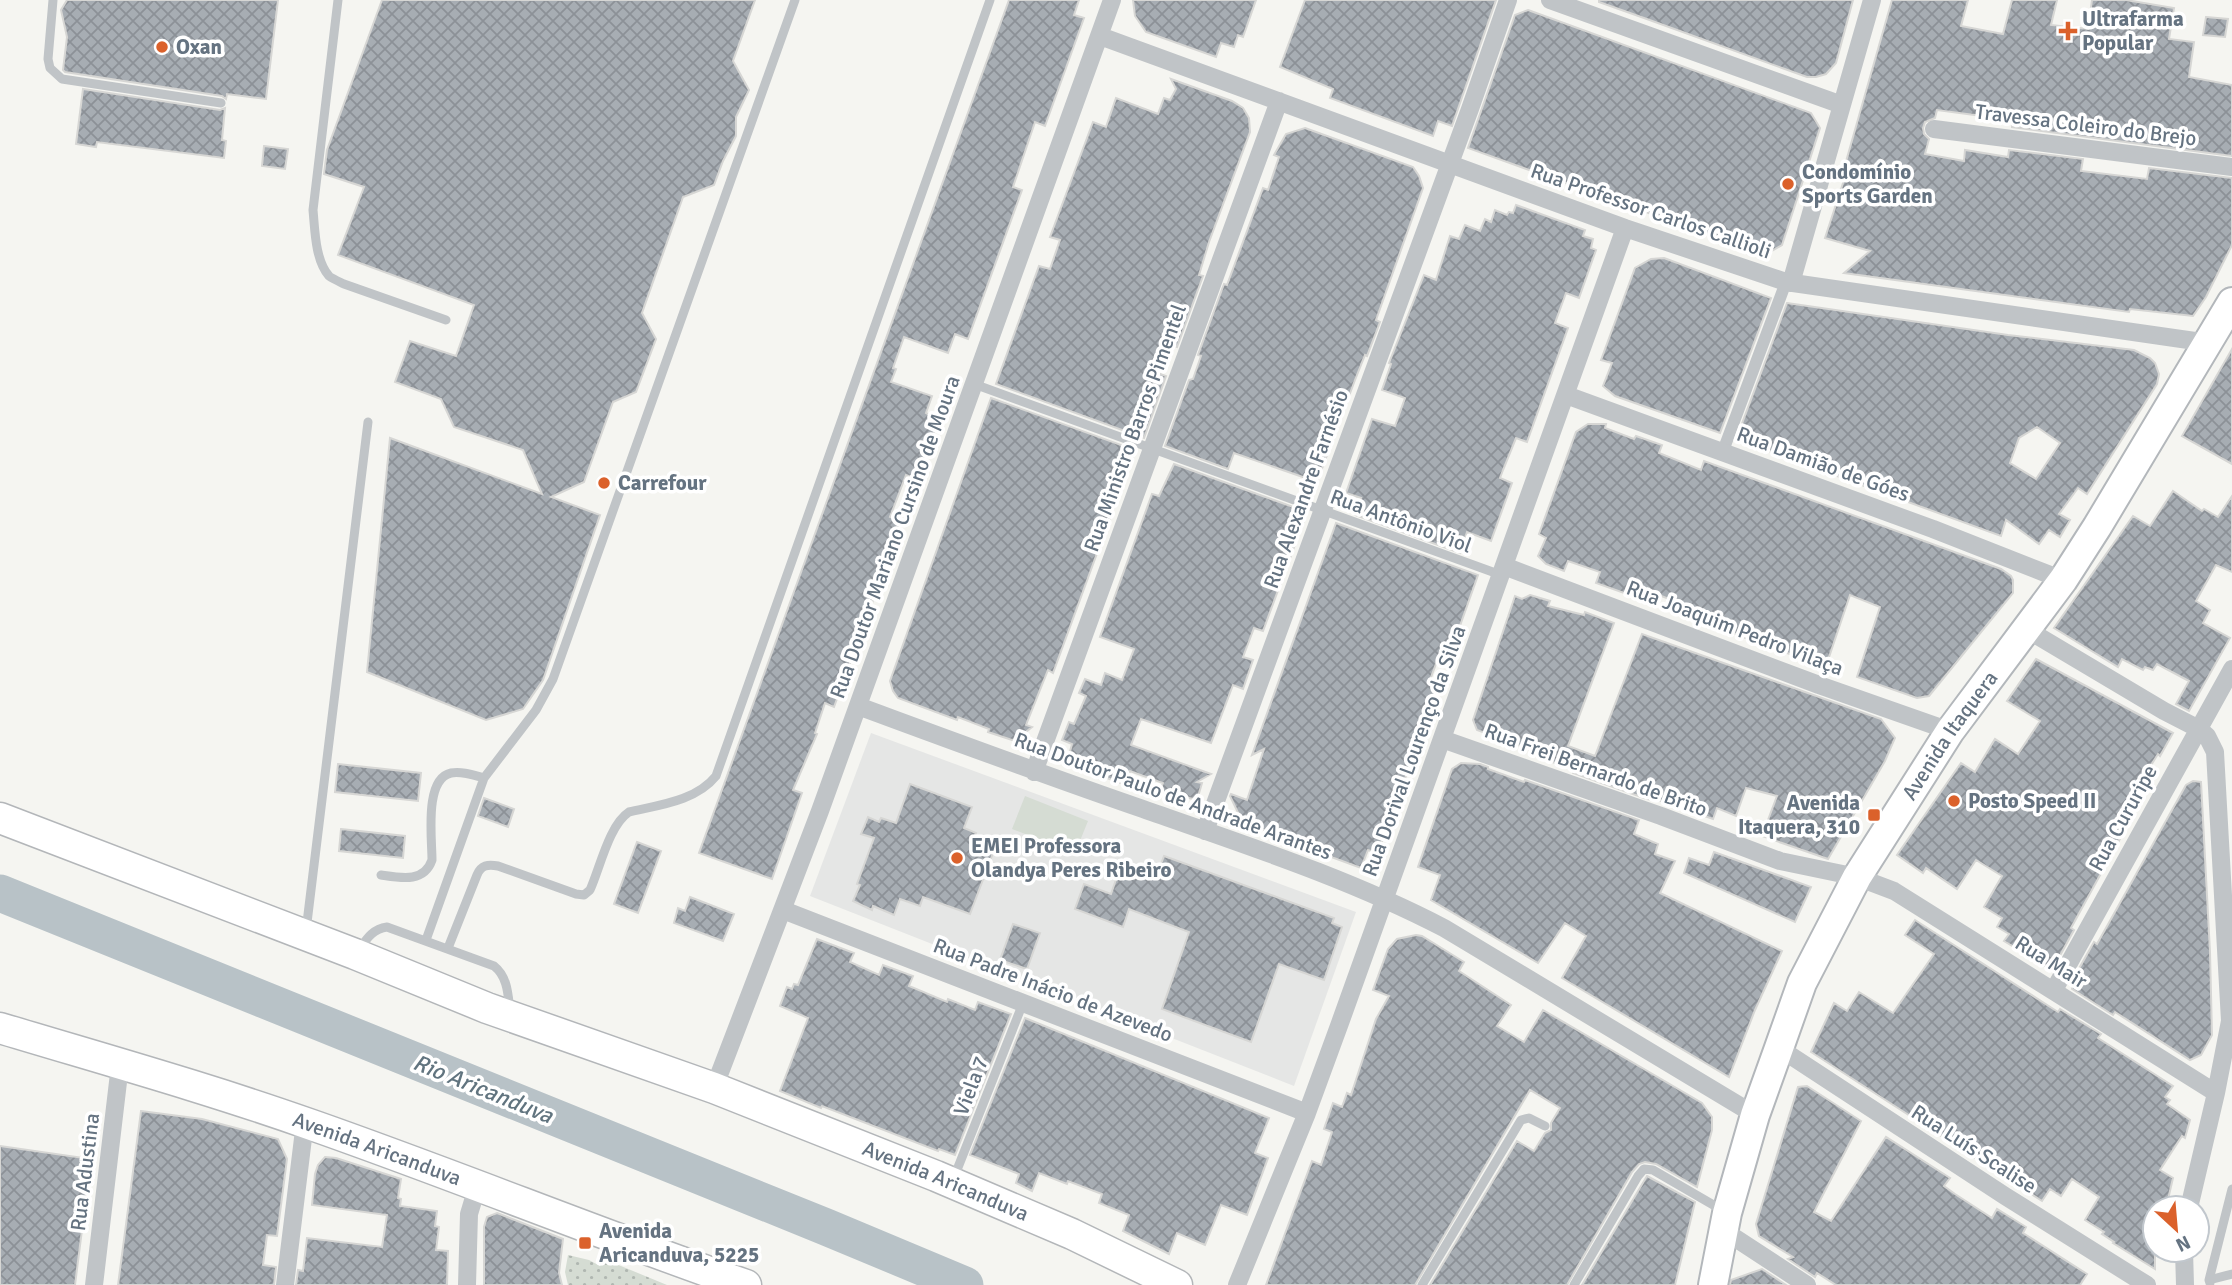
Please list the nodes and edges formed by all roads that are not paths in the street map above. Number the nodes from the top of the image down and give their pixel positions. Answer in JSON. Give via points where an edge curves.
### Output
{"nodes":[{"id":1,"x":53,"y":0,"type":"edge"},
{"id":2,"x":338,"y":0,"type":"edge"},
{"id":3,"x":795,"y":0,"type":"edge"},
{"id":4,"x":990,"y":0,"type":"edge"},
{"id":5,"x":1112,"y":0,"type":"edge"},
{"id":6,"x":1508,"y":0,"type":"edge"},
{"id":7,"x":1550,"y":0,"type":"edge"},
{"id":8,"x":1872,"y":0,"type":"edge"},
{"id":9,"x":1100,"y":36,"type":"junction"},
{"id":10,"x":1279,"y":101,"type":"junction"},
{"id":11,"x":221,"y":103,"type":"dead end"},
{"id":12,"x":1842,"y":105,"type":"junction"},
{"id":13,"x":1934,"y":129,"type":"dead end"},
{"id":14,"x":1450,"y":163,"type":"junction"},
{"id":15,"x":2232,"y":167,"type":"edge"},
{"id":16,"x":1625,"y":228,"type":"junction"},
{"id":17,"x":1788,"y":283,"type":"junction"},
{"id":18,"x":2232,"y":302,"type":"edge"},
{"id":19,"x":446,"y":320,"type":"dead end"},
{"id":20,"x":2208,"y":343,"type":"junction"},
{"id":21,"x":974,"y":384,"type":"junction"},
{"id":22,"x":1566,"y":395,"type":"junction"},
{"id":23,"x":368,"y":422,"type":"dead end"},
{"id":24,"x":1152,"y":449,"type":"junction"},
{"id":25,"x":1723,"y":452,"type":"junction"},
{"id":26,"x":1323,"y":511,"type":"junction"},
{"id":27,"x":1503,"y":570,"type":"junction"},
{"id":28,"x":2063,"y":580,"type":"junction"},
{"id":29,"x":2026,"y":629,"type":"junction"},
{"id":30,"x":2232,"y":669,"type":"edge"},
{"id":31,"x":858,"y":706,"type":"junction"},
{"id":32,"x":2199,"y":729,"type":"junction"},
{"id":33,"x":1950,"y":731,"type":"junction"},
{"id":34,"x":1442,"y":739,"type":"junction"},
{"id":35,"x":1034,"y":772,"type":"junction"},
{"id":36,"x":484,"y":778,"type":"junction"},
{"id":37,"x":0,"y":818,"type":"edge"},
{"id":38,"x":1205,"y":831,"type":"junction"},
{"id":39,"x":381,"y":875,"type":"dead end"},
{"id":40,"x":1857,"y":877,"type":"junction"},
{"id":41,"x":1385,"y":899,"type":"junction"},
{"id":42,"x":783,"y":910,"type":"junction"},
{"id":43,"x":306,"y":935,"type":"junction"},
{"id":44,"x":426,"y":940,"type":"junction"},
{"id":45,"x":448,"y":948,"type":"junction"},
{"id":46,"x":355,"y":954,"type":"junction"},
{"id":47,"x":2053,"y":990,"type":"junction"},
{"id":48,"x":1023,"y":1003,"type":"junction"},
{"id":49,"x":511,"y":1016,"type":"junction"},
{"id":50,"x":0,"y":1028,"type":"edge"},
{"id":51,"x":1779,"y":1048,"type":"junction"},
{"id":52,"x":120,"y":1065,"type":"junction"},
{"id":53,"x":714,"y":1088,"type":"junction"},
{"id":54,"x":2216,"y":1093,"type":"junction"},
{"id":55,"x":1307,"y":1113,"type":"junction"},
{"id":56,"x":1755,"y":1115,"type":"junction"},
{"id":57,"x":305,"y":1122,"type":"junction"},
{"id":58,"x":1545,"y":1126,"type":"dead end"},
{"id":59,"x":952,"y":1182,"type":"junction"},
{"id":60,"x":478,"y":1184,"type":"junction"},
{"id":61,"x":2232,"y":1189,"type":"edge"},
{"id":62,"x":2192,"y":1194,"type":"edge"},
{"id":63,"x":1725,"y":1221,"type":"junction"},
{"id":64,"x":2184,"y":1264,"type":"edge"},
{"id":65,"x":2232,"y":1274,"type":"edge"},
{"id":66,"x":2209,"y":1282,"type":"edge"},
{"id":67,"x":94,"y":1285,"type":"edge"},
{"id":68,"x":285,"y":1285,"type":"edge"},
{"id":69,"x":467,"y":1285,"type":"edge"},
{"id":70,"x":746,"y":1285,"type":"edge"},
{"id":71,"x":1177,"y":1285,"type":"edge"},
{"id":72,"x":1237,"y":1285,"type":"edge"},
{"id":73,"x":1422,"y":1285,"type":"edge"},
{"id":74,"x":1574,"y":1285,"type":"edge"},
{"id":75,"x":1713,"y":1285,"type":"edge"},
{"id":76,"x":1807,"y":1285,"type":"edge"},
{"id":77,"x":2147,"y":1285,"type":"edge"},
{"id":78,"x":2185,"y":1285,"type":"edge"}],
"edges":[{"from":1,"to":11,"type":"lane","via":[[48,59],[50,68],[62,79]]},
{"from":2,"to":19,"type":"lane","via":[[313,210],[321,261],[329,276],[344,284]]},
{"from":3,"to":36,"type":"lane","via":[[553,679],[537,710]]},
{"from":4,"to":45,"type":"lane","via":[[716,776],[698,793],[622,817],[584,895],[492,864],[482,867]]},
{"from":5,"to":9,"type":"street","name":"Rua Doutor Mariano Cursino de Moura"},
{"from":6,"to":14,"type":"street","name":"Rua Alexandre Farnésio"},
{"from":7,"to":12,"type":"street"},
{"from":8,"to":12,"type":"street"},
{"from":9,"to":10,"type":"street","name":"Rua Professor Carlos Callioli"},
{"from":9,"to":21,"type":"street","name":"Rua Doutor Mariano Cursino de Moura"},
{"from":10,"to":14,"type":"street","name":"Rua Professor Carlos Callioli"},
{"from":10,"to":24,"type":"street","name":"Rua Ministro Barros Pimentel"},
{"from":12,"to":17,"type":"street"},
{"from":13,"to":15,"type":"street","name":"Travessa Coleiro do Brejo"},
{"from":14,"to":16,"type":"street","name":"Rua Professor Carlos Callioli"},
{"from":14,"to":26,"type":"street","name":"Rua Alexandre Farnésio"},
{"from":16,"to":17,"type":"street","name":"Rua Professor Carlos Callioli"},
{"from":16,"to":22,"type":"street","name":"Rua Dorival Lourenço da Silva"},
{"from":17,"to":20,"type":"street","name":"Rua Professor Carlos Callioli"},
{"from":17,"to":25,"type":"street"},
{"from":18,"to":20,"type":"main road","name":"Avenida Itaquera"},
{"from":20,"to":28,"type":"main road","name":"Avenida Itaquera"},
{"from":21,"to":24,"type":"lane","name":"Rua Antônio Viol"},
{"from":21,"to":31,"type":"street","name":"Rua Doutor Mariano Cursino de Moura"},
{"from":22,"to":25,"type":"street","name":"Rua Damião de Góes"},
{"from":22,"to":27,"type":"street","name":"Rua Dorival Lourenço da Silva"},
{"from":23,"to":43,"type":"lane"},
{"from":24,"to":26,"type":"lane","name":"Rua Antônio Viol"},
{"from":24,"to":35,"type":"street","name":"Rua Ministro Barros Pimentel"},
{"from":25,"to":28,"type":"street","name":"Rua Damião de Góes"},
{"from":26,"to":27,"type":"lane","name":"Rua Antônio Viol"},
{"from":26,"to":38,"type":"street","name":"Rua Alexandre Farnésio"},
{"from":27,"to":33,"type":"street","name":"Rua Joaquim Pedro Vilaça"},
{"from":27,"to":34,"type":"street","name":"Rua Dorival Lourenço da Silva"},
{"from":28,"to":29,"type":"main road","name":"Avenida Itaquera"},
{"from":29,"to":32,"type":"street"},
{"from":29,"to":33,"type":"main road","name":"Avenida Itaquera"},
{"from":30,"to":32,"type":"street","name":"Rua Cururipe"},
{"from":31,"to":35,"type":"street","name":"Rua Doutor Paulo de Andrade Arantes"},
{"from":31,"to":42,"type":"street","name":"Rua Doutor Mariano Cursino de Moura"},
{"from":32,"to":47,"type":"street","name":"Rua Cururipe"},
{"from":32,"to":54,"type":"street","via":[[2217,760],[2230,1021]]},
{"from":33,"to":40,"type":"main road","name":"Avenida Itaquera"},
{"from":34,"to":40,"type":"street","name":"Rua Frei Bernardo de Brito","via":[[1780,861]]},
{"from":34,"to":41,"type":"street","name":"Rua Dorival Lourenço da Silva"},
{"from":35,"to":38,"type":"street","name":"Rua Doutor Paulo de Andrade Arantes"},
{"from":36,"to":39,"type":"lane","via":[[453,772],[443,776],[432,801],[429,868],[415,877]]},
{"from":36,"to":44,"type":"lane"},
{"from":37,"to":43,"type":"highway","name":"Avenida Aricanduva"},
{"from":38,"to":41,"type":"street","name":"Rua Doutor Paulo de Andrade Arantes"},
{"from":40,"to":47,"type":"street","name":"Rua Mair","via":[[1894,891]]},
{"from":40,"to":51,"type":"main road","name":"Avenida Itaquera","via":[[1802,983]]},
{"from":41,"to":55,"type":"street","name":"Rua Dorival Lourenço da Silva"},
{"from":41,"to":56,"type":"street","name":"Rua Doutor Paulo de Andrade Arantes","via":[[1444,928]]},
{"from":42,"to":48,"type":"street","name":"Rua Padre Inácio de Azevedo"},
{"from":42,"to":53,"type":"street","name":"Rua Doutor Mariano Cursino de Moura"},
{"from":43,"to":46,"type":"highway","name":"Avenida Aricanduva"},
{"from":44,"to":45,"type":"lane"},
{"from":44,"to":46,"type":"lane","via":[[382,928]]},
{"from":45,"to":49,"type":"lane","via":[[500,971]]},
{"from":46,"to":49,"type":"highway","name":"Avenida Aricanduva"},
{"from":47,"to":54,"type":"street","name":"Rua Mair"},
{"from":48,"to":55,"type":"street","name":"Rua Padre Inácio de Azevedo"},
{"from":48,"to":59,"type":"lane","name":"Viela 7"},
{"from":49,"to":53,"type":"highway","name":"Avenida Aricanduva"},
{"from":50,"to":52,"type":"highway","name":"Avenida Aricanduva"},
{"from":51,"to":56,"type":"main road","name":"Avenida Itaquera"},
{"from":51,"to":77,"type":"street","name":"Rua Luís Scalise"},
{"from":52,"to":57,"type":"highway","name":"Avenida Aricanduva"},
{"from":52,"to":67,"type":"street","name":"Rua Adustina"},
{"from":53,"to":59,"type":"highway","name":"Avenida Aricanduva"},
{"from":54,"to":62,"type":"street"},
{"from":55,"to":72,"type":"street","name":"Rua Dorival Lourenço da Silva"},
{"from":56,"to":63,"type":"main road","name":"Avenida Itaquera"},
{"from":57,"to":60,"type":"highway","name":"Avenida Aricanduva"},
{"from":57,"to":68,"type":"street"},
{"from":58,"to":73,"type":"lane","via":[[1529,1118],[1521,1120]]},
{"from":59,"to":71,"type":"highway","name":"Avenida Aricanduva"},
{"from":60,"to":69,"type":"street","via":[[469,1214]]},
{"from":60,"to":70,"type":"highway","name":"Avenida Aricanduva"},
{"from":61,"to":66,"type":"lane"},
{"from":63,"to":74,"type":"lane","via":[[1653,1170],[1644,1169]]},
{"from":63,"to":75,"type":"main road","name":"Avenida Itaquera"},
{"from":63,"to":76,"type":"street"},
{"from":64,"to":78,"type":"street"},
{"from":65,"to":66,"type":"lane"}]}
